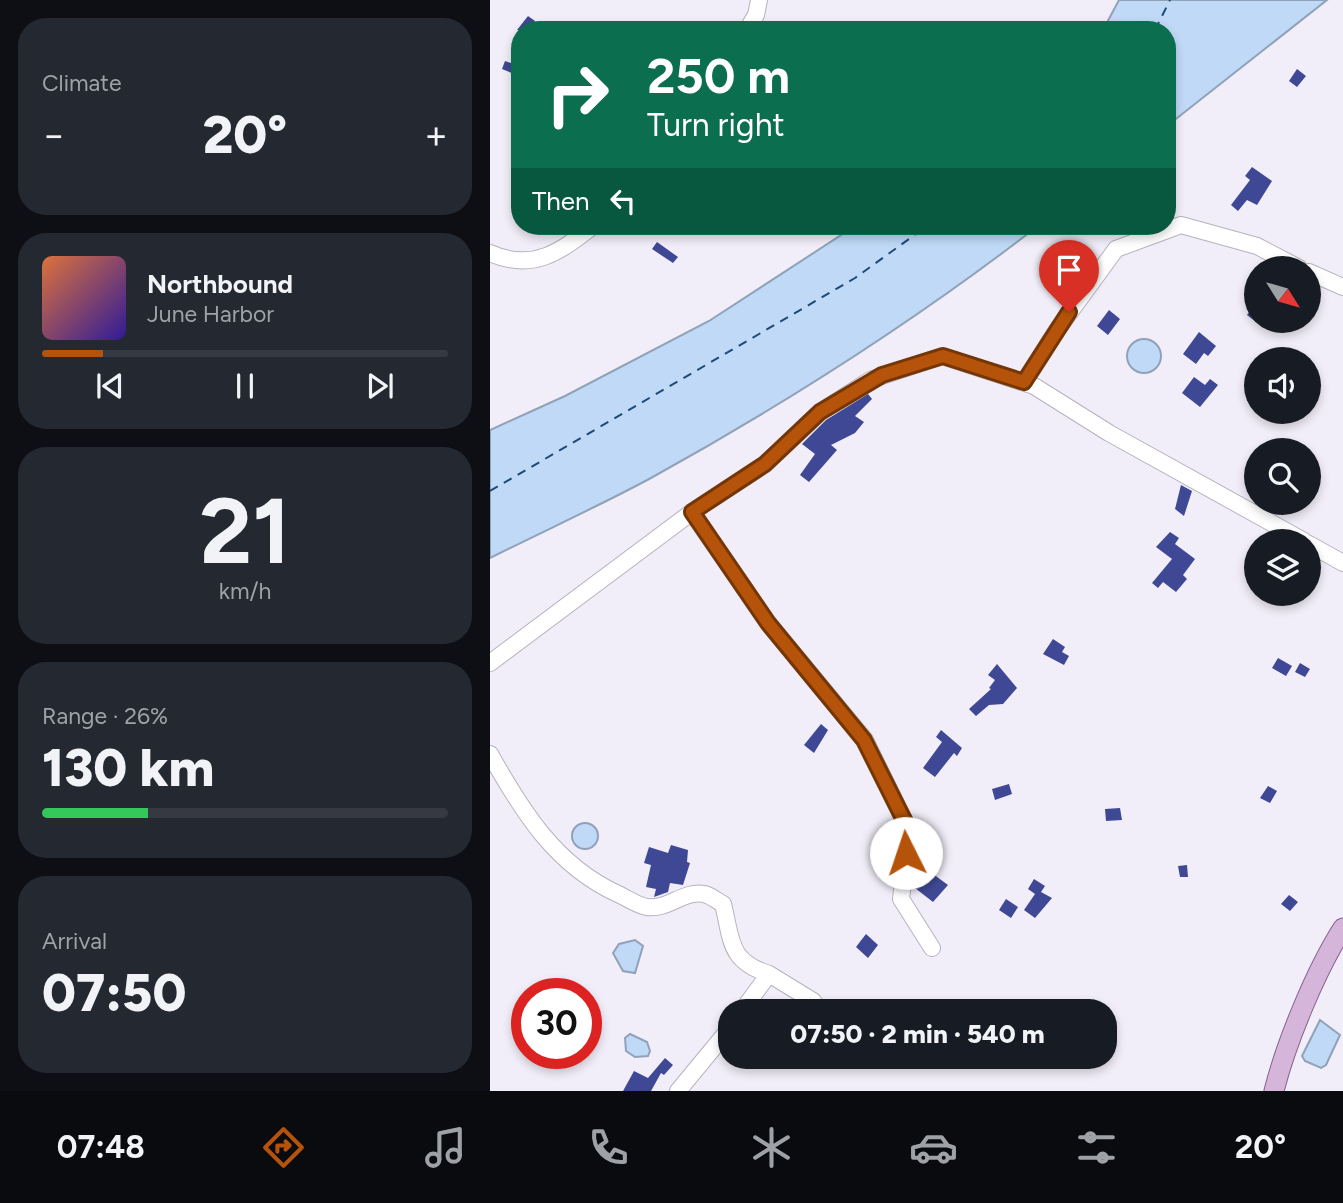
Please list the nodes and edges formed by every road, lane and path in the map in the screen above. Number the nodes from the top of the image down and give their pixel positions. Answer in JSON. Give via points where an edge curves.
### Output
{"nodes":[{"id":1,"x":759,"y":0,"type":"edge"},
{"id":2,"x":752,"y":21,"type":"edge"},
{"id":3,"x":1176,"y":227,"type":"edge"},
{"id":4,"x":582,"y":235,"type":"edge"},
{"id":5,"x":1154,"y":235,"type":"edge"},
{"id":6,"x":490,"y":253,"type":"edge"},
{"id":7,"x":1276,"y":256,"type":"edge"},
{"id":8,"x":1321,"y":278,"type":"edge"},
{"id":9,"x":1343,"y":288,"type":"edge"},
{"id":10,"x":1024,"y":382,"type":"junction"},
{"id":11,"x":692,"y":512,"type":"junction"},
{"id":12,"x":1283,"y":529,"type":"edge"},
{"id":13,"x":1321,"y":550,"type":"edge"},
{"id":14,"x":1343,"y":562,"type":"edge"},
{"id":15,"x":490,"y":663,"type":"edge"},
{"id":16,"x":490,"y":754,"type":"edge"},
{"id":17,"x":1343,"y":928,"type":"edge"},
{"id":18,"x":932,"y":948,"type":"dead end"},
{"id":19,"x":769,"y":974,"type":"junction"},
{"id":20,"x":751,"y":999,"type":"edge"},
{"id":21,"x":810,"y":999,"type":"edge"},
{"id":22,"x":718,"y":1043,"type":"edge"},
{"id":23,"x":678,"y":1091,"type":"edge"},
{"id":24,"x":1274,"y":1091,"type":"edge"}],
"edges":[{"from":1,"to":2,"type":"street"},
{"from":3,"to":7,"type":"street","via":[[1257,246]]},
{"from":4,"to":6,"type":"street","via":[[564,250],[530,262]]},
{"from":5,"to":10,"type":"street","via":[[1116,249]]},
{"from":8,"to":9,"type":"street"},
{"from":10,"to":11,"type":"street","via":[[943,356],[882,375],[820,412],[765,464]]},
{"from":10,"to":12,"type":"street"},
{"from":11,"to":15,"type":"street"},
{"from":11,"to":18,"type":"street","via":[[768,623],[864,740],[909,830],[901,899]]},
{"from":13,"to":14,"type":"street"},
{"from":16,"to":19,"type":"street","via":[[522,811],[593,883],[646,907],[703,894],[723,904],[730,943],[744,963]]},
{"from":17,"to":24,"type":"main road","via":[[1300,1016]]},
{"from":19,"to":20,"type":"street"},
{"from":19,"to":21,"type":"street"},
{"from":22,"to":23,"type":"street"}]}
